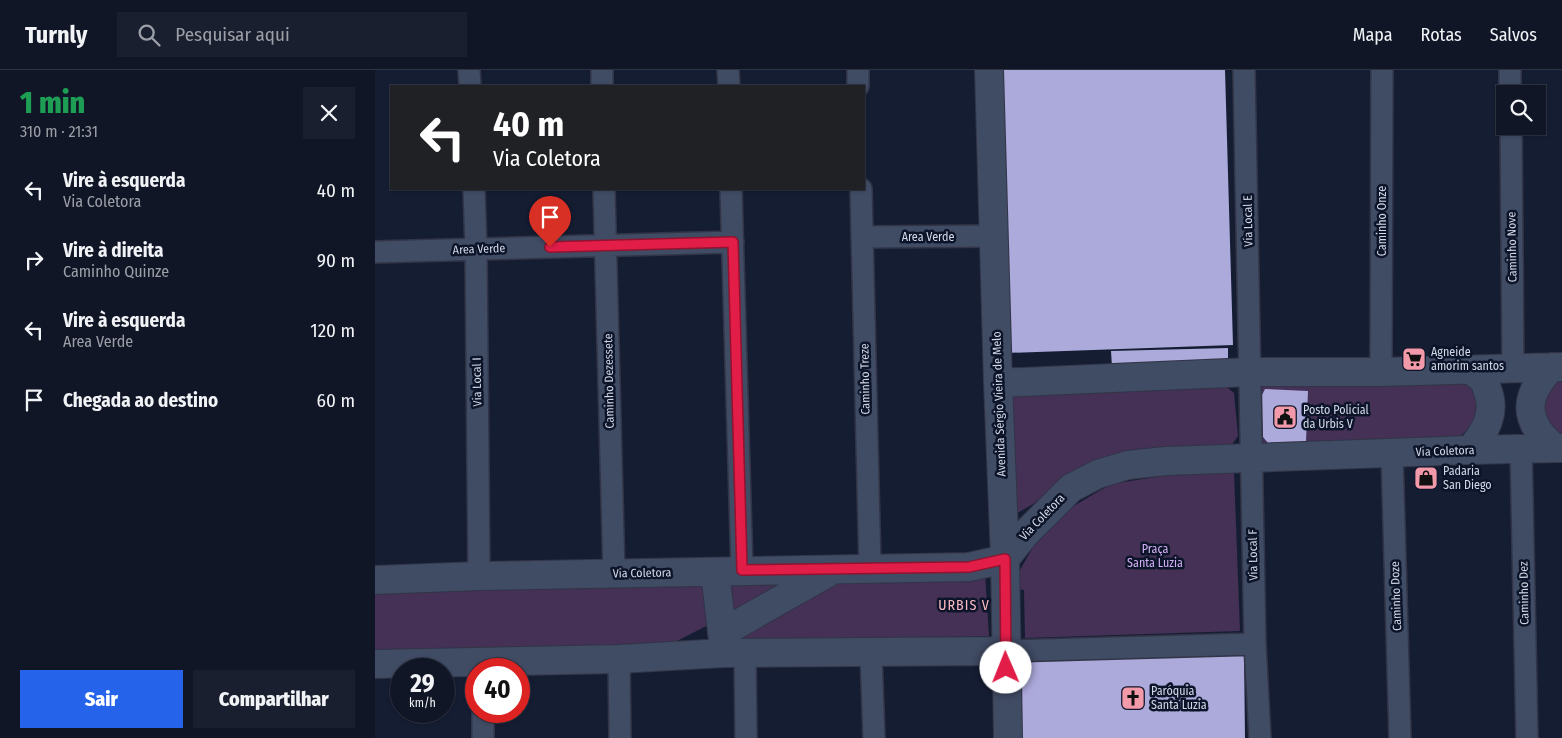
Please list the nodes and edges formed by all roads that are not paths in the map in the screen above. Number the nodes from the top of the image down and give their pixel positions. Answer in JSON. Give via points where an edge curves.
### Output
{"nodes":[{"id":1,"x":469,"y":70,"type":"edge"},
{"id":2,"x":602,"y":70,"type":"edge"},
{"id":3,"x":728,"y":70,"type":"edge"},
{"id":4,"x":858,"y":70,"type":"edge"},
{"id":5,"x":989,"y":70,"type":"edge"},
{"id":6,"x":1244,"y":70,"type":"edge"},
{"id":7,"x":1382,"y":70,"type":"edge"},
{"id":8,"x":1510,"y":70,"type":"edge"},
{"id":9,"x":470,"y":85,"type":"edge"},
{"id":10,"x":602,"y":85,"type":"edge"},
{"id":11,"x":729,"y":85,"type":"edge"},
{"id":12,"x":858,"y":85,"type":"edge"},
{"id":13,"x":1510,"y":85,"type":"edge"},
{"id":14,"x":1511,"y":135,"type":"edge"},
{"id":15,"x":474,"y":190,"type":"edge"},
{"id":16,"x":604,"y":190,"type":"edge"},
{"id":17,"x":731,"y":190,"type":"edge"},
{"id":18,"x":861,"y":190,"type":"edge"},
{"id":19,"x":993,"y":236,"type":"junction"},
{"id":20,"x":862,"y":237,"type":"junction"},
{"id":21,"x":733,"y":242,"type":"junction"},
{"id":22,"x":606,"y":245,"type":"junction"},
{"id":23,"x":476,"y":249,"type":"junction"},
{"id":24,"x":375,"y":252,"type":"edge"},
{"id":25,"x":1557,"y":367,"type":"edge"},
{"id":26,"x":1513,"y":368,"type":"junction"},
{"id":27,"x":1469,"y":369,"type":"junction"},
{"id":28,"x":1251,"y":372,"type":"junction"},
{"id":29,"x":1381,"y":372,"type":"junction"},
{"id":30,"x":998,"y":383,"type":"junction"},
{"id":31,"x":1558,"y":448,"type":"edge"},
{"id":32,"x":1521,"y":449,"type":"junction"},
{"id":33,"x":1470,"y":450,"type":"junction"},
{"id":34,"x":1392,"y":453,"type":"junction"},
{"id":35,"x":1251,"y":458,"type":"junction"},
{"id":36,"x":1005,"y":559,"type":"junction"},
{"id":37,"x":870,"y":568,"type":"junction"},
{"id":38,"x":835,"y":569,"type":"junction"},
{"id":39,"x":729,"y":571,"type":"junction"},
{"id":40,"x":614,"y":574,"type":"junction"},
{"id":41,"x":479,"y":576,"type":"junction"},
{"id":42,"x":375,"y":580,"type":"edge"},
{"id":43,"x":1255,"y":644,"type":"junction"},
{"id":44,"x":731,"y":646,"type":"junction"},
{"id":45,"x":1006,"y":651,"type":"junction"},
{"id":46,"x":871,"y":652,"type":"junction"},
{"id":47,"x":619,"y":659,"type":"junction"},
{"id":48,"x":375,"y":664,"type":"edge"},
{"id":49,"x":530,"y":664,"type":"edge"},
{"id":50,"x":465,"y":666,"type":"edge"},
{"id":51,"x":483,"y":723,"type":"edge"},
{"id":52,"x":483,"y":738,"type":"edge"},
{"id":53,"x":620,"y":738,"type":"edge"},
{"id":54,"x":746,"y":738,"type":"edge"},
{"id":55,"x":874,"y":738,"type":"edge"},
{"id":56,"x":1008,"y":738,"type":"edge"},
{"id":57,"x":1260,"y":738,"type":"edge"},
{"id":58,"x":1400,"y":738,"type":"edge"},
{"id":59,"x":1527,"y":738,"type":"edge"}],
"edges":[{"from":1,"to":9,"type":"street"},
{"from":2,"to":10,"type":"street"},
{"from":3,"to":11,"type":"street"},
{"from":4,"to":12,"type":"street"},
{"from":5,"to":19,"type":"street","name":"Avenida Sérgio Vieira de Melo"},
{"from":6,"to":28,"type":"street","name":"Via Local E"},
{"from":7,"to":29,"type":"street","name":"Caminho Onze"},
{"from":8,"to":13,"type":"street"},
{"from":14,"to":26,"type":"street","name":"Caminho Nove"},
{"from":15,"to":23,"type":"street","name":"Via Local I"},
{"from":16,"to":22,"type":"street","name":"Caminho Dezessete"},
{"from":17,"to":21,"type":"street"},
{"from":18,"to":20,"type":"street","name":"Caminho Treze"},
{"from":19,"to":20,"type":"street","name":"Area Verde"},
{"from":19,"to":30,"type":"street","name":"Avenida Sérgio Vieira de Melo"},
{"from":20,"to":37,"type":"street","name":"Caminho Treze"},
{"from":21,"to":22,"type":"street","name":"Area Verde"},
{"from":21,"to":39,"type":"street"},
{"from":22,"to":23,"type":"street","name":"Area Verde"},
{"from":22,"to":40,"type":"street","name":"Caminho Dezessete"},
{"from":23,"to":24,"type":"street","name":"Area Verde"},
{"from":23,"to":41,"type":"street","name":"Via Local I"},
{"from":25,"to":26,"type":"street"},
{"from":25,"to":31,"type":"street","via":[[1541,378],[1535,388],[1530,400],[1530,415],[1538,431]]},
{"from":26,"to":27,"type":"street"},
{"from":27,"to":29,"type":"street"},
{"from":27,"to":33,"type":"street","via":[[1483,380],[1491,407],[1482,436]]},
{"from":28,"to":29,"type":"street"},
{"from":28,"to":30,"type":"street"},
{"from":28,"to":35,"type":"street","name":"Via Local F"},
{"from":30,"to":36,"type":"street","name":"Avenida Sérgio Vieira de Melo"},
{"from":31,"to":32,"type":"street","name":"Via Coletora"},
{"from":32,"to":33,"type":"street","name":"Via Coletora"},
{"from":32,"to":59,"type":"street","name":"Caminho Dez"},
{"from":33,"to":34,"type":"street","name":"Via Coletora"},
{"from":34,"to":35,"type":"street","name":"Via Coletora"},
{"from":34,"to":58,"type":"street","name":"Caminho Doze"},
{"from":35,"to":36,"type":"street","name":"Via Coletora","via":[[1166,461],[1129,465],[1098,474],[1071,488]]},
{"from":35,"to":43,"type":"street","name":"Via Local F"},
{"from":36,"to":37,"type":"street","name":"Via Coletora","via":[[969,567]]},
{"from":36,"to":45,"type":"street","name":"Avenida Sérgio Vieira de Melo"},
{"from":37,"to":38,"type":"street","name":"Via Coletora"},
{"from":38,"to":39,"type":"street","name":"Via Coletora"},
{"from":38,"to":44,"type":"street"},
{"from":39,"to":40,"type":"street","name":"Via Coletora"},
{"from":39,"to":44,"type":"street"},
{"from":40,"to":41,"type":"street","name":"Via Coletora"},
{"from":41,"to":42,"type":"street","name":"Via Coletora"},
{"from":43,"to":45,"type":"street"},
{"from":43,"to":57,"type":"street","name":"Via Local F"},
{"from":44,"to":46,"type":"street"},
{"from":44,"to":47,"type":"street"},
{"from":44,"to":54,"type":"street"},
{"from":45,"to":46,"type":"street"},
{"from":45,"to":56,"type":"street","name":"Avenida Sérgio Vieira de Melo"},
{"from":46,"to":55,"type":"street"},
{"from":47,"to":49,"type":"street"},
{"from":47,"to":53,"type":"street"},
{"from":48,"to":50,"type":"street"},
{"from":51,"to":52,"type":"street"}]}
